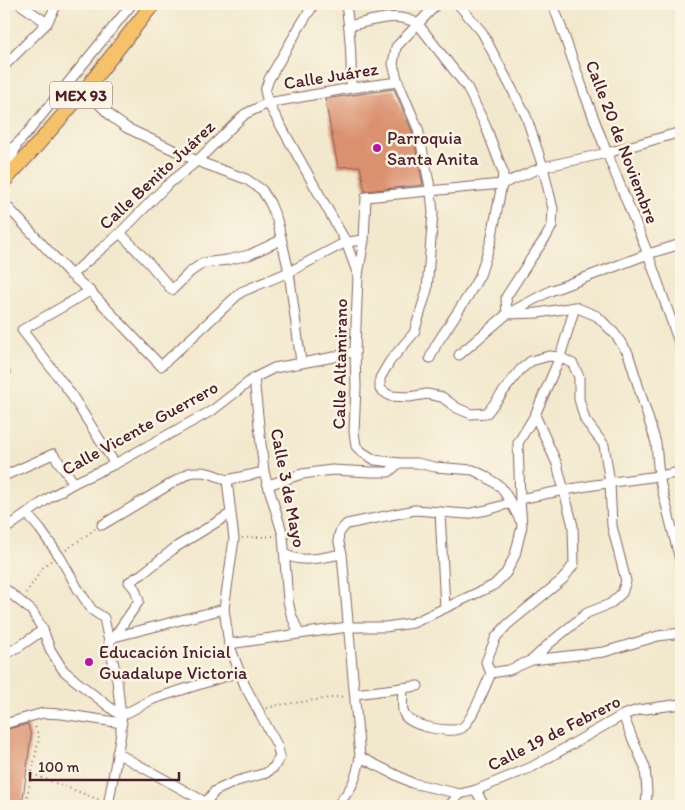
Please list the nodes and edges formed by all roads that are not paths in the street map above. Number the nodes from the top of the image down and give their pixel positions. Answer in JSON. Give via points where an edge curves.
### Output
{"nodes":[{"id":1,"x":20,"y":4,"type":"edge"},
{"id":2,"x":57,"y":4,"type":"edge"},
{"id":3,"x":132,"y":4,"type":"edge"},
{"id":4,"x":153,"y":4,"type":"edge"},
{"id":5,"x":314,"y":4,"type":"edge"},
{"id":6,"x":346,"y":4,"type":"edge"},
{"id":7,"x":437,"y":4,"type":"edge"},
{"id":8,"x":458,"y":4,"type":"edge"},
{"id":9,"x":553,"y":4,"type":"edge"},
{"id":10,"x":46,"y":23,"type":"junction"},
{"id":11,"x":418,"y":24,"type":"junction"},
{"id":12,"x":349,"y":26,"type":"junction"},
{"id":13,"x":4,"y":66,"type":"edge"},
{"id":14,"x":398,"y":82,"type":"junction"},
{"id":15,"x":351,"y":88,"type":"junction"},
{"id":16,"x":85,"y":90,"type":"junction"},
{"id":17,"x":268,"y":103,"type":"junction"},
{"id":18,"x":681,"y":132,"type":"edge"},
{"id":19,"x":17,"y":144,"type":"junction"},
{"id":20,"x":607,"y":153,"type":"junction"},
{"id":21,"x":4,"y":155,"type":"edge"},
{"id":22,"x":197,"y":161,"type":"junction"},
{"id":23,"x":543,"y":168,"type":"junction"},
{"id":24,"x":4,"y":171,"type":"edge"},
{"id":25,"x":4,"y":181,"type":"edge"},
{"id":26,"x":502,"y":184,"type":"junction"},
{"id":27,"x":431,"y":192,"type":"junction"},
{"id":28,"x":4,"y":203,"type":"edge"},
{"id":29,"x":120,"y":233,"type":"junction"},
{"id":30,"x":281,"y":240,"type":"junction"},
{"id":31,"x":364,"y":240,"type":"junction"},
{"id":32,"x":346,"y":242,"type":"junction"},
{"id":33,"x":681,"y":244,"type":"edge"},
{"id":34,"x":648,"y":254,"type":"junction"},
{"id":35,"x":289,"y":272,"type":"junction"},
{"id":36,"x":71,"y":275,"type":"junction"},
{"id":37,"x":358,"y":275,"type":"junction"},
{"id":38,"x":90,"y":291,"type":"junction"},
{"id":39,"x":575,"y":307,"type":"junction"},
{"id":40,"x":507,"y":314,"type":"junction"},
{"id":41,"x":681,"y":348,"type":"edge"},
{"id":42,"x":355,"y":352,"type":"junction"},
{"id":43,"x":459,"y":355,"type":"dead end"},
{"id":44,"x":560,"y":357,"type":"junction"},
{"id":45,"x":430,"y":358,"type":"dead end"},
{"id":46,"x":301,"y":362,"type":"junction"},
{"id":47,"x":254,"y":378,"type":"junction"},
{"id":48,"x":535,"y":415,"type":"junction"},
{"id":49,"x":399,"y":463,"type":"junction"},
{"id":50,"x":115,"y":464,"type":"junction"},
{"id":51,"x":264,"y":472,"type":"junction"},
{"id":52,"x":681,"y":472,"type":"edge"},
{"id":53,"x":4,"y":476,"type":"edge"},
{"id":54,"x":659,"y":477,"type":"junction"},
{"id":55,"x":227,"y":480,"type":"junction"},
{"id":56,"x":610,"y":482,"type":"junction"},
{"id":57,"x":74,"y":483,"type":"junction"},
{"id":58,"x":268,"y":485,"type":"junction"},
{"id":59,"x":563,"y":490,"type":"junction"},
{"id":60,"x":515,"y":501,"type":"junction"},
{"id":61,"x":440,"y":512,"type":"junction"},
{"id":62,"x":27,"y":514,"type":"junction"},
{"id":63,"x":230,"y":514,"type":"junction"},
{"id":64,"x":102,"y":524,"type":"dead end"},
{"id":65,"x":4,"y":530,"type":"edge"},
{"id":66,"x":285,"y":554,"type":"junction"},
{"id":67,"x":342,"y":554,"type":"junction"},
{"id":68,"x":681,"y":564,"type":"edge"},
{"id":69,"x":4,"y":588,"type":"edge"},
{"id":70,"x":445,"y":608,"type":"junction"},
{"id":71,"x":224,"y":609,"type":"junction"},
{"id":72,"x":348,"y":627,"type":"junction"},
{"id":73,"x":43,"y":630,"type":"junction"},
{"id":74,"x":681,"y":633,"type":"edge"},
{"id":75,"x":299,"y":634,"type":"junction"},
{"id":76,"x":112,"y":639,"type":"junction"},
{"id":77,"x":229,"y":644,"type":"junction"},
{"id":78,"x":4,"y":655,"type":"edge"},
{"id":79,"x":532,"y":660,"type":"junction"},
{"id":80,"x":240,"y":672,"type":"junction"},
{"id":81,"x":491,"y":673,"type":"junction"},
{"id":82,"x":418,"y":686,"type":"dead end"},
{"id":83,"x":403,"y":687,"type":"junction"},
{"id":84,"x":355,"y":694,"type":"junction"},
{"id":85,"x":681,"y":704,"type":"edge"},
{"id":86,"x":623,"y":715,"type":"junction"},
{"id":87,"x":122,"y":720,"type":"junction"},
{"id":88,"x":4,"y":724,"type":"edge"},
{"id":89,"x":117,"y":753,"type":"junction"},
{"id":90,"x":360,"y":757,"type":"junction"},
{"id":91,"x":476,"y":790,"type":"junction"},
{"id":92,"x":460,"y":794,"type":"junction"},
{"id":93,"x":204,"y":804,"type":"edge"},
{"id":94,"x":109,"y":805,"type":"edge"},
{"id":95,"x":337,"y":806,"type":"edge"},
{"id":96,"x":449,"y":806,"type":"edge"},
{"id":97,"x":484,"y":806,"type":"edge"},
{"id":98,"x":646,"y":806,"type":"edge"}],
"edges":[{"from":1,"to":10,"type":"street"},
{"from":2,"to":10,"type":"street"},
{"from":3,"to":19,"type":"street"},
{"from":4,"to":16,"type":"main road","number":"MEX 93"},
{"from":5,"to":17,"type":"street","via":[[270,79],[265,91]]},
{"from":6,"to":12,"type":"street"},
{"from":7,"to":11,"type":"street"},
{"from":8,"to":23,"type":"street","via":[[482,32],[496,58],[526,116]]},
{"from":9,"to":20,"type":"street","name":"Calle 20 de Noviembre"},
{"from":10,"to":13,"type":"street"},
{"from":11,"to":12,"type":"street","via":[[395,17]]},
{"from":11,"to":14,"type":"street","via":[[396,47],[393,64]]},
{"from":11,"to":26,"type":"street","via":[[467,87],[503,172]]},
{"from":12,"to":15,"type":"street"},
{"from":14,"to":15,"type":"street","name":"Calle Juárez"},
{"from":14,"to":27,"type":"street","via":[[418,129]]},
{"from":15,"to":17,"type":"street","name":"Calle Juárez"},
{"from":16,"to":22,"type":"street","via":[[127,128]]},
{"from":16,"to":25,"type":"main road","number":"MEX 93"},
{"from":17,"to":22,"type":"street","name":"Calle Benito Juárez","via":[[245,114]]},
{"from":17,"to":32,"type":"street"},
{"from":18,"to":20,"type":"street"},
{"from":19,"to":21,"type":"street"},
{"from":19,"to":24,"type":"street"},
{"from":20,"to":23,"type":"street"},
{"from":20,"to":34,"type":"street","name":"Calle 20 de Noviembre"},
{"from":22,"to":29,"type":"street","name":"Calle Benito Juárez","via":[[166,186]]},
{"from":22,"to":30,"type":"street","via":[[246,179],[262,190],[274,212]]},
{"from":23,"to":26,"type":"street"},
{"from":23,"to":40,"type":"street","via":[[553,209],[552,226],[506,297]]},
{"from":26,"to":27,"type":"street"},
{"from":26,"to":45,"type":"street","via":[[491,241],[480,274]]},
{"from":27,"to":31,"type":"street","name":"Calle Altamirano","via":[[366,198]]},
{"from":27,"to":44,"type":"street","via":[[434,213],[427,290],[414,333],[390,361],[380,378],[380,389],[390,396],[428,394],[442,397],[471,414],[487,413],[520,370],[531,361]]},
{"from":28,"to":36,"type":"street"},
{"from":29,"to":30,"type":"street","via":[[172,290],[203,263],[249,255]]},
{"from":29,"to":36,"type":"street","name":"Calle Benito Juárez"},
{"from":30,"to":35,"type":"street"},
{"from":31,"to":32,"type":"street"},
{"from":31,"to":37,"type":"street","name":"Calle Altamirano"},
{"from":32,"to":35,"type":"street"},
{"from":32,"to":37,"type":"street"},
{"from":33,"to":34,"type":"street"},
{"from":34,"to":40,"type":"street","via":[[550,291]]},
{"from":34,"to":41,"type":"street","name":"Calle 20 de Noviembre"},
{"from":35,"to":38,"type":"street","via":[[241,292],[161,366]]},
{"from":35,"to":46,"type":"street"},
{"from":36,"to":38,"type":"street"},
{"from":37,"to":42,"type":"street","name":"Calle Altamirano"},
{"from":38,"to":50,"type":"street","via":[[22,330],[69,391]]},
{"from":39,"to":40,"type":"street"},
{"from":39,"to":44,"type":"street"},
{"from":39,"to":54,"type":"street","via":[[597,316],[628,353],[656,443]]},
{"from":40,"to":43,"type":"street"},
{"from":42,"to":46,"type":"street","name":"Calle Vicente Guerrero"},
{"from":42,"to":49,"type":"street","name":"Calle Altamirano","via":[[356,446],[376,460]]},
{"from":44,"to":48,"type":"street"},
{"from":44,"to":56,"type":"street","via":[[573,364],[579,377],[579,399],[585,420],[604,445]]},
{"from":46,"to":47,"type":"street","name":"Calle Vicente Guerrero","via":[[274,368]]},
{"from":47,"to":50,"type":"street","name":"Calle Vicente Guerrero","via":[[213,410]]},
{"from":47,"to":51,"type":"street","name":"Calle 3 de Mayo"},
{"from":48,"to":59,"type":"street","via":[[557,464]]},
{"from":48,"to":60,"type":"street","via":[[518,444]]},
{"from":49,"to":58,"type":"street","via":[[389,472],[332,470],[302,474]]},
{"from":49,"to":60,"type":"street","name":"Calle Altamirano","via":[[473,470],[501,487]]},
{"from":50,"to":57,"type":"street","name":"Calle Vicente Guerrero"},
{"from":51,"to":55,"type":"street"},
{"from":51,"to":58,"type":"street","name":"Calle 3 de Mayo"},
{"from":52,"to":54,"type":"street"},
{"from":53,"to":57,"type":"street","via":[[53,454]]},
{"from":54,"to":56,"type":"street"},
{"from":54,"to":68,"type":"street"},
{"from":55,"to":63,"type":"street"},
{"from":55,"to":64,"type":"street","via":[[200,470],[189,473]]},
{"from":56,"to":59,"type":"street"},
{"from":56,"to":79,"type":"street","via":[[612,526],[626,581],[622,593],[610,604],[587,614]]},
{"from":57,"to":62,"type":"street","name":"Calle Vicente Guerrero"},
{"from":58,"to":66,"type":"street","name":"Calle 3 de Mayo","via":[[283,535]]},
{"from":59,"to":60,"type":"street"},
{"from":59,"to":81,"type":"street","via":[[573,526],[574,564],[563,579],[496,637],[486,662]]},
{"from":60,"to":61,"type":"street","via":[[466,514]]},
{"from":60,"to":70,"type":"street","via":[[522,526],[515,555],[506,573],[494,585]]},
{"from":61,"to":67,"type":"street","via":[[415,510],[347,524],[340,530],[338,538]]},
{"from":61,"to":70,"type":"street"},
{"from":62,"to":65,"type":"street","name":"Calle Vicente Guerrero"},
{"from":62,"to":76,"type":"street","via":[[60,557],[92,610],[104,618]]},
{"from":63,"to":71,"type":"street","via":[[234,539]]},
{"from":63,"to":76,"type":"street","via":[[128,582],[139,601]]},
{"from":66,"to":67,"type":"street","via":[[290,558],[313,559]]},
{"from":66,"to":75,"type":"street","name":"Calle 3 de Mayo","via":[[288,601]]},
{"from":67,"to":72,"type":"street"},
{"from":69,"to":73,"type":"street","via":[[32,611]]},
{"from":70,"to":72,"type":"street","via":[[413,623]]},
{"from":71,"to":76,"type":"street"},
{"from":71,"to":77,"type":"street"},
{"from":72,"to":75,"type":"street"},
{"from":72,"to":84,"type":"street"},
{"from":73,"to":78,"type":"street"},
{"from":73,"to":87,"type":"street","via":[[63,670]]},
{"from":74,"to":79,"type":"street","via":[[658,636],[604,652]]},
{"from":75,"to":77,"type":"street"},
{"from":76,"to":87,"type":"street"},
{"from":77,"to":80,"type":"street"},
{"from":79,"to":81,"type":"street","via":[[509,670]]},
{"from":80,"to":87,"type":"street","via":[[153,699]]},
{"from":80,"to":93,"type":"street","via":[[280,757],[266,773],[216,791]]},
{"from":81,"to":83,"type":"street","via":[[472,714],[463,727],[452,731],[435,729],[407,718],[404,715]]},
{"from":82,"to":83,"type":"street"},
{"from":83,"to":84,"type":"street"},
{"from":84,"to":90,"type":"street"},
{"from":85,"to":86,"type":"street","name":"Calle 19 de Febrero"},
{"from":86,"to":91,"type":"street","name":"Calle 19 de Febrero","via":[[532,767]]},
{"from":86,"to":98,"type":"street","via":[[645,767]]},
{"from":87,"to":88,"type":"street","via":[[43,713]]},
{"from":87,"to":89,"type":"street"},
{"from":89,"to":93,"type":"street"},
{"from":89,"to":94,"type":"street"},
{"from":90,"to":92,"type":"street","name":"Calle 19 de Febrero","via":[[412,783]]},
{"from":90,"to":95,"type":"street","via":[[351,788]]},
{"from":91,"to":92,"type":"street","name":"Calle 19 de Febrero"},
{"from":91,"to":97,"type":"street"},
{"from":92,"to":96,"type":"street"}]}
